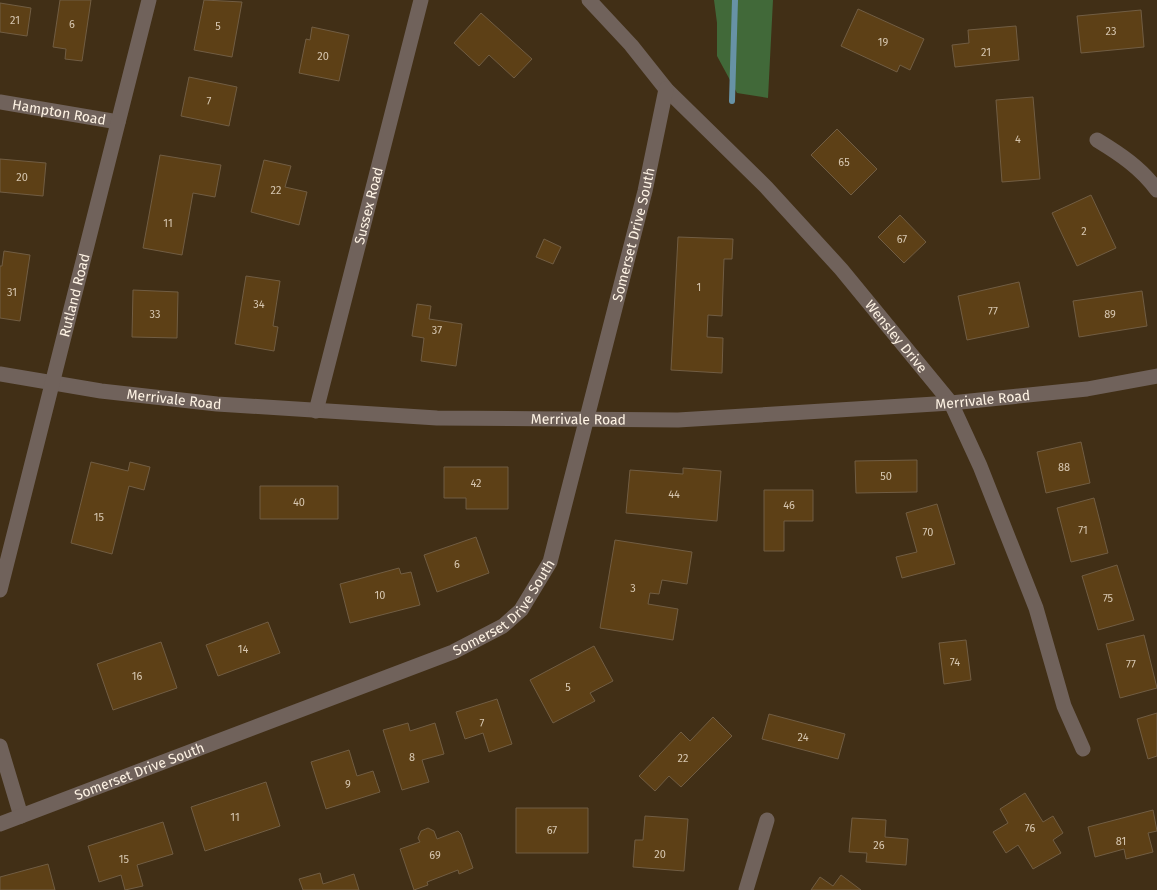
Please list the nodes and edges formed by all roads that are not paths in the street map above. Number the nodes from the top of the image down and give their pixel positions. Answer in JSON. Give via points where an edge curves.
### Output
{"nodes":[{"id":1,"x":149,"y":0,"type":"edge"},
{"id":2,"x":421,"y":0,"type":"edge"},
{"id":3,"x":590,"y":0,"type":"edge"},
{"id":4,"x":666,"y":89,"type":"junction"},
{"id":5,"x":0,"y":102,"type":"edge"},
{"id":6,"x":118,"y":122,"type":"junction"},
{"id":7,"x":1097,"y":140,"type":"dead end"},
{"id":8,"x":1157,"y":190,"type":"edge"},
{"id":9,"x":0,"y":374,"type":"edge"},
{"id":10,"x":1157,"y":376,"type":"edge"},
{"id":11,"x":52,"y":383,"type":"junction"},
{"id":12,"x":950,"y":403,"type":"junction"},
{"id":13,"x":316,"y":411,"type":"junction"},
{"id":14,"x":586,"y":420,"type":"junction"},
{"id":15,"x":0,"y":590,"type":"edge"},
{"id":16,"x":0,"y":746,"type":"edge"},
{"id":17,"x":1082,"y":749,"type":"dead end"},
{"id":18,"x":21,"y":816,"type":"junction"},
{"id":19,"x":767,"y":820,"type":"dead end"},
{"id":20,"x":0,"y":824,"type":"edge"},
{"id":21,"x":746,"y":890,"type":"edge"}],
"edges":[{"from":1,"to":6,"type":"street","name":"Rutland Road"},
{"from":2,"to":13,"type":"street","name":"Sussex Road"},
{"from":3,"to":4,"type":"street","name":"Wensley Drive"},
{"from":4,"to":12,"type":"street","name":"Wensley Drive","via":[[841,269]]},
{"from":4,"to":14,"type":"street","name":"Somerset Drive South","via":[[645,191]]},
{"from":5,"to":6,"type":"street","name":"Hampton Road"},
{"from":6,"to":11,"type":"street","name":"Rutland Road"},
{"from":7,"to":8,"type":"street","via":[[1127,158]]},
{"from":9,"to":11,"type":"street","name":"Merrivale Road"},
{"from":10,"to":12,"type":"street","name":"Merrivale Road","via":[[1087,389]]},
{"from":11,"to":13,"type":"street","name":"Merrivale Road","via":[[217,404]]},
{"from":11,"to":15,"type":"street","name":"Rutland Road"},
{"from":12,"to":14,"type":"street","name":"Merrivale Road","via":[[678,420]]},
{"from":12,"to":17,"type":"street","name":"Wensley Drive","via":[[980,466],[1036,608],[1064,706]]},
{"from":13,"to":14,"type":"street","name":"Merrivale Road","via":[[437,418]]},
{"from":14,"to":18,"type":"street","name":"Somerset Drive South","via":[[550,562],[532,596],[503,626],[453,652]]},
{"from":16,"to":18,"type":"street"},
{"from":18,"to":20,"type":"street","name":"Somerset Drive South"},
{"from":19,"to":21,"type":"street"}]}
